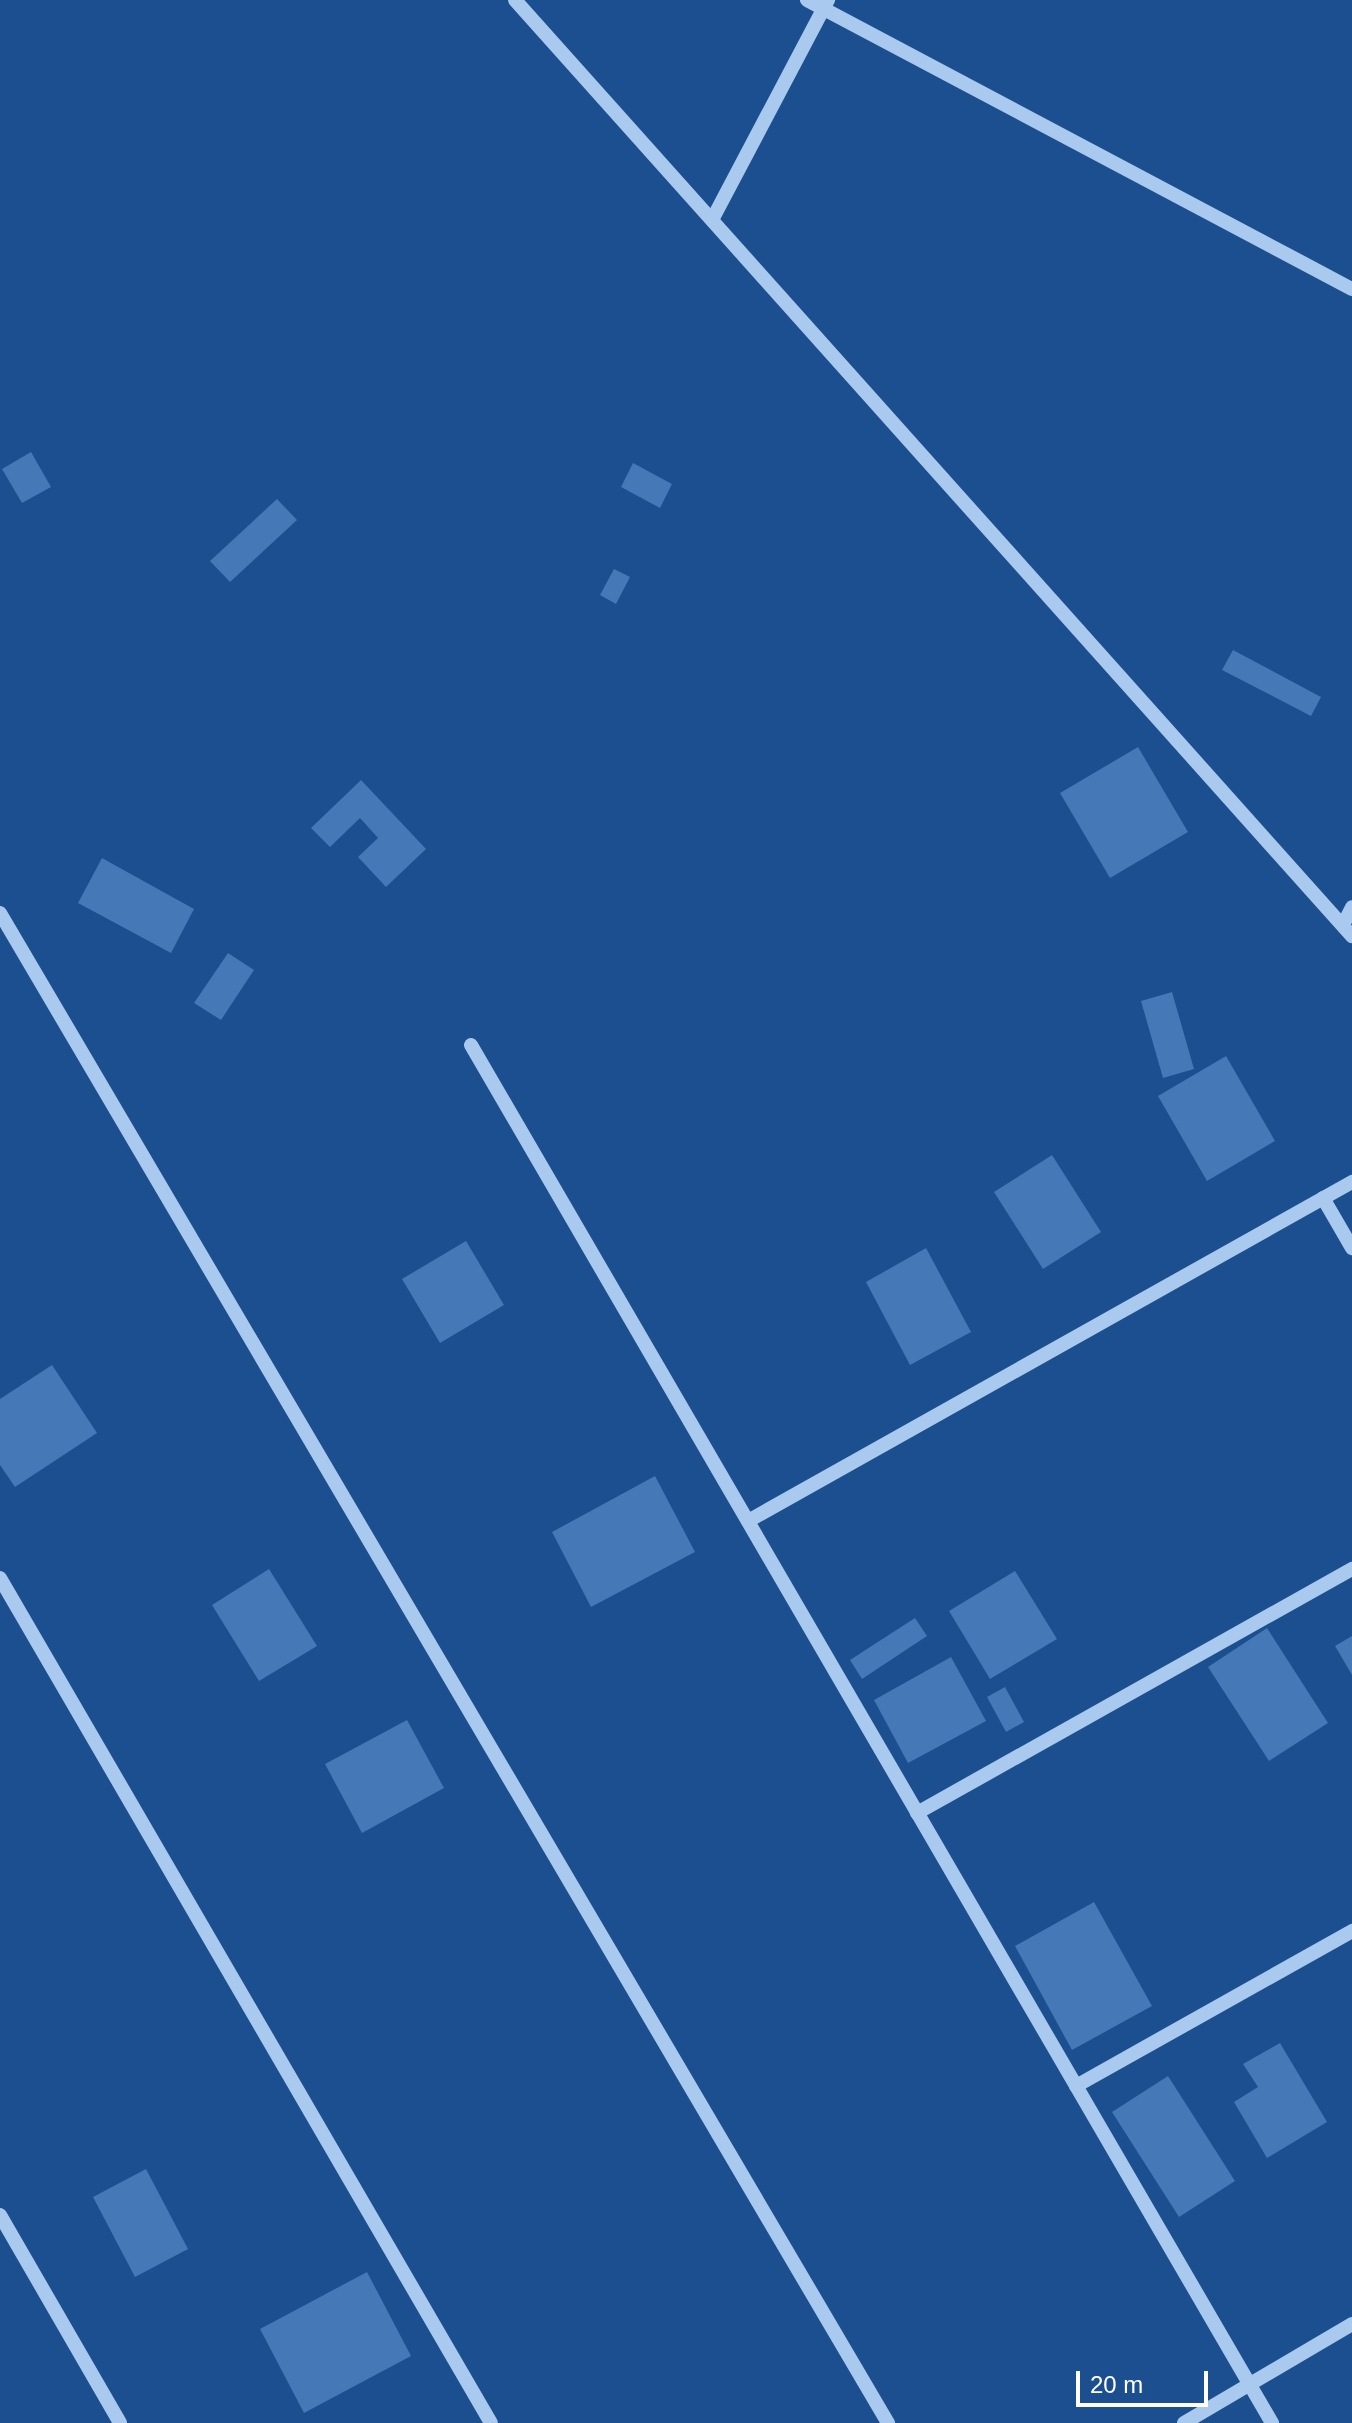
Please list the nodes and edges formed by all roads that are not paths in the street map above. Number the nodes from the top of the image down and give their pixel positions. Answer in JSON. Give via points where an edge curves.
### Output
{"nodes":[{"id":1,"x":515,"y":0,"type":"edge"},
{"id":2,"x":807,"y":0,"type":"edge"},
{"id":3,"x":826,"y":4,"type":"edge"},
{"id":4,"x":712,"y":220,"type":"junction"},
{"id":5,"x":1352,"y":289,"type":"edge"},
{"id":6,"x":1352,"y":907,"type":"edge"},
{"id":7,"x":0,"y":913,"type":"edge"},
{"id":8,"x":1347,"y":930,"type":"edge"},
{"id":9,"x":471,"y":1045,"type":"dead end"},
{"id":10,"x":1352,"y":1182,"type":"edge"},
{"id":11,"x":1323,"y":1198,"type":"junction"},
{"id":12,"x":1352,"y":1248,"type":"edge"},
{"id":13,"x":748,"y":1521,"type":"junction"},
{"id":14,"x":1352,"y":1569,"type":"edge"},
{"id":15,"x":0,"y":1578,"type":"edge"},
{"id":16,"x":917,"y":1813,"type":"junction"},
{"id":17,"x":1352,"y":1931,"type":"edge"},
{"id":18,"x":1076,"y":2086,"type":"junction"},
{"id":19,"x":0,"y":2215,"type":"edge"},
{"id":20,"x":1352,"y":2324,"type":"edge"},
{"id":21,"x":1249,"y":2384,"type":"junction"},
{"id":22,"x":120,"y":2423,"type":"edge"},
{"id":23,"x":491,"y":2423,"type":"edge"},
{"id":24,"x":888,"y":2423,"type":"edge"},
{"id":25,"x":1184,"y":2423,"type":"edge"},
{"id":26,"x":1272,"y":2423,"type":"edge"}],
"edges":[{"from":1,"to":4,"type":"street"},
{"from":2,"to":3,"type":"street"},
{"from":3,"to":4,"type":"street"},
{"from":3,"to":5,"type":"street"},
{"from":4,"to":8,"type":"street"},
{"from":6,"to":8,"type":"street"},
{"from":7,"to":24,"type":"street"},
{"from":9,"to":13,"type":"street"},
{"from":10,"to":11,"type":"street"},
{"from":11,"to":12,"type":"street"},
{"from":11,"to":13,"type":"street"},
{"from":13,"to":16,"type":"street"},
{"from":14,"to":16,"type":"street"},
{"from":15,"to":23,"type":"street"},
{"from":16,"to":18,"type":"street"},
{"from":17,"to":18,"type":"street"},
{"from":18,"to":21,"type":"street"},
{"from":19,"to":22,"type":"street"},
{"from":20,"to":21,"type":"street"},
{"from":21,"to":25,"type":"street"},
{"from":21,"to":26,"type":"street"}]}
